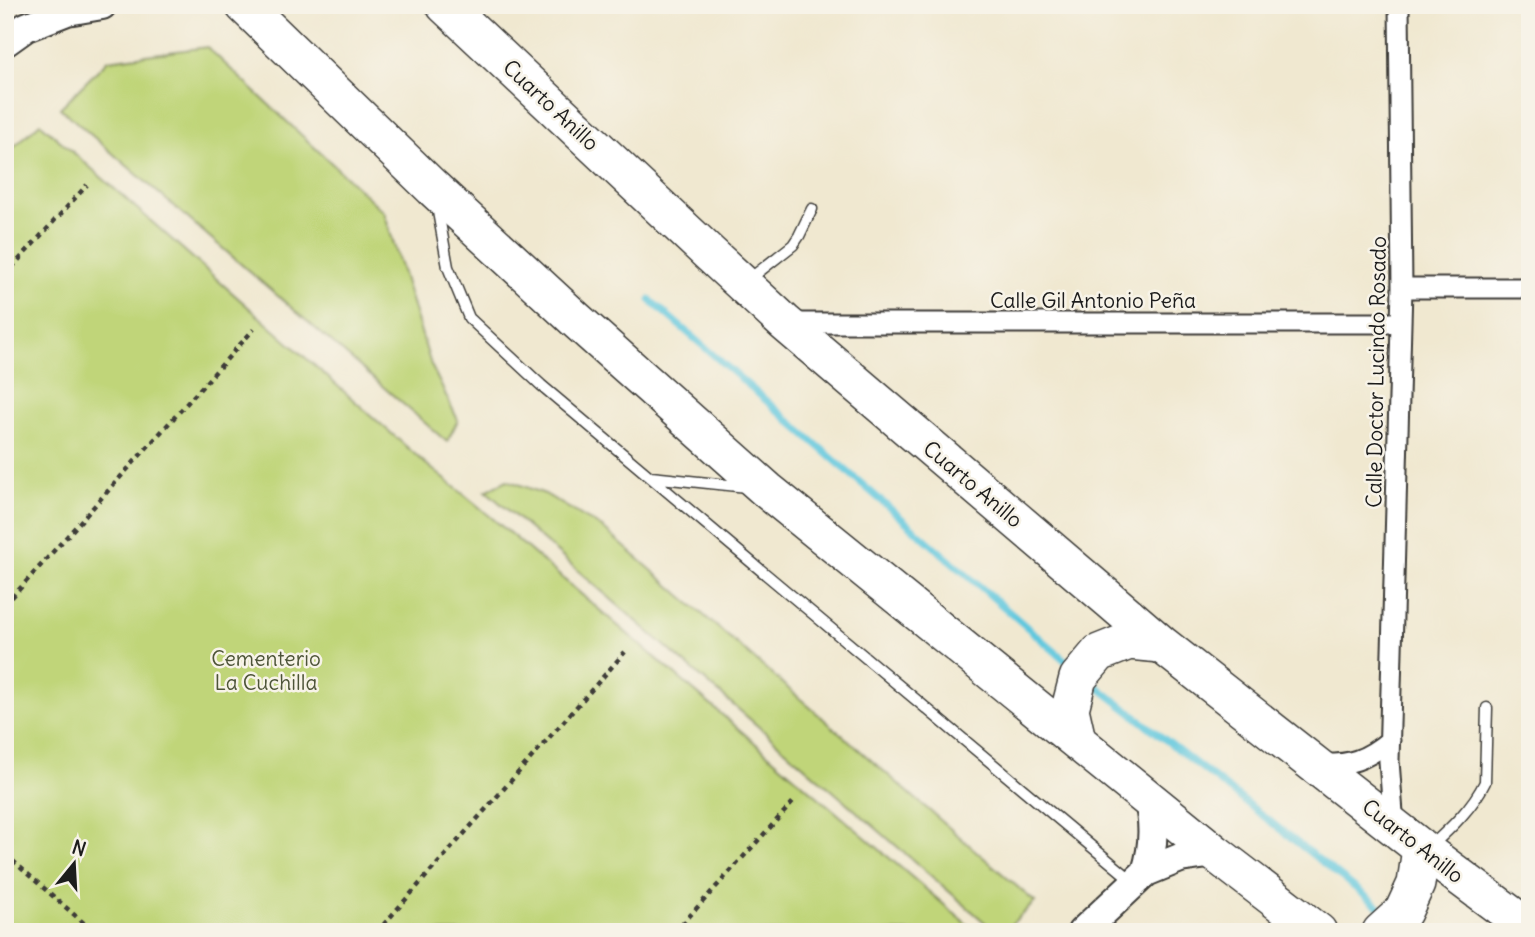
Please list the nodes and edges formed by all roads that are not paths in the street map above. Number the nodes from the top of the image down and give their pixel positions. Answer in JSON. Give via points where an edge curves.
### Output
{"nodes":[{"id":1,"x":102,"y":5,"type":"edge"},
{"id":2,"x":244,"y":5,"type":"edge"},
{"id":3,"x":445,"y":5,"type":"edge"},
{"id":4,"x":1399,"y":5,"type":"edge"},
{"id":5,"x":5,"y":43,"type":"edge"},
{"id":6,"x":433,"y":188,"type":"junction"},
{"id":7,"x":812,"y":209,"type":"dead end"},
{"id":8,"x":744,"y":284,"type":"junction"},
{"id":9,"x":1402,"y":288,"type":"junction"},
{"id":10,"x":1530,"y":288,"type":"edge"},
{"id":11,"x":785,"y":323,"type":"junction"},
{"id":12,"x":1401,"y":323,"type":"junction"},
{"id":13,"x":650,"y":477,"type":"junction"},
{"id":14,"x":767,"y":490,"type":"junction"},
{"id":15,"x":1161,"y":644,"type":"junction"},
{"id":16,"x":1486,"y":708,"type":"dead end"},
{"id":17,"x":1077,"y":740,"type":"junction"},
{"id":18,"x":1390,"y":740,"type":"junction"},
{"id":19,"x":1316,"y":764,"type":"junction"},
{"id":20,"x":1148,"y":798,"type":"junction"},
{"id":21,"x":1414,"y":852,"type":"junction"},
{"id":22,"x":1216,"y":853,"type":"junction"},
{"id":23,"x":1140,"y":877,"type":"junction"},
{"id":24,"x":1530,"y":929,"type":"edge"},
{"id":25,"x":1082,"y":932,"type":"edge"},
{"id":26,"x":1318,"y":932,"type":"edge"},
{"id":27,"x":1381,"y":932,"type":"edge"}],
"edges":[{"from":1,"to":5,"type":"street","via":[[67,10],[26,27]]},
{"from":2,"to":6,"type":"highway"},
{"from":3,"to":8,"type":"highway","name":"Cuarto Anillo"},
{"from":4,"to":9,"type":"street","name":"Calle Doctor Lucindo Rosado"},
{"from":6,"to":13,"type":"lane","via":[[448,267],[469,318]]},
{"from":6,"to":14,"type":"highway"},
{"from":7,"to":8,"type":"lane","via":[[793,245]]},
{"from":8,"to":11,"type":"highway","name":"Cuarto Anillo"},
{"from":9,"to":10,"type":"street"},
{"from":9,"to":12,"type":"street","name":"Calle Doctor Lucindo Rosado"},
{"from":11,"to":12,"type":"street","name":"Calle Gil Antonio Peña"},
{"from":11,"to":15,"type":"highway","name":"Cuarto Anillo"},
{"from":12,"to":18,"type":"street","name":"Calle Doctor Lucindo Rosado"},
{"from":13,"to":14,"type":"lane"},
{"from":13,"to":23,"type":"lane"},
{"from":14,"to":17,"type":"highway"},
{"from":15,"to":17,"type":"highway","via":[[1129,641],[1099,653],[1078,678],[1070,709]]},
{"from":15,"to":19,"type":"highway","name":"Cuarto Anillo"},
{"from":16,"to":21,"type":"lane","via":[[1485,782],[1480,793],[1450,828]]},
{"from":17,"to":20,"type":"highway"},
{"from":18,"to":19,"type":"street","via":[[1356,762]]},
{"from":18,"to":21,"type":"street","name":"Calle Doctor Lucindo Rosado","via":[[1390,783]]},
{"from":19,"to":21,"type":"highway","name":"Cuarto Anillo"},
{"from":20,"to":22,"type":"highway"},
{"from":20,"to":23,"type":"street","via":[[1153,843]]},
{"from":21,"to":24,"type":"highway","name":"Cuarto Anillo"},
{"from":21,"to":27,"type":"highway","via":[[1403,912]]},
{"from":22,"to":23,"type":"street","via":[[1180,858]]},
{"from":22,"to":26,"type":"highway"},
{"from":23,"to":25,"type":"street"}]}
